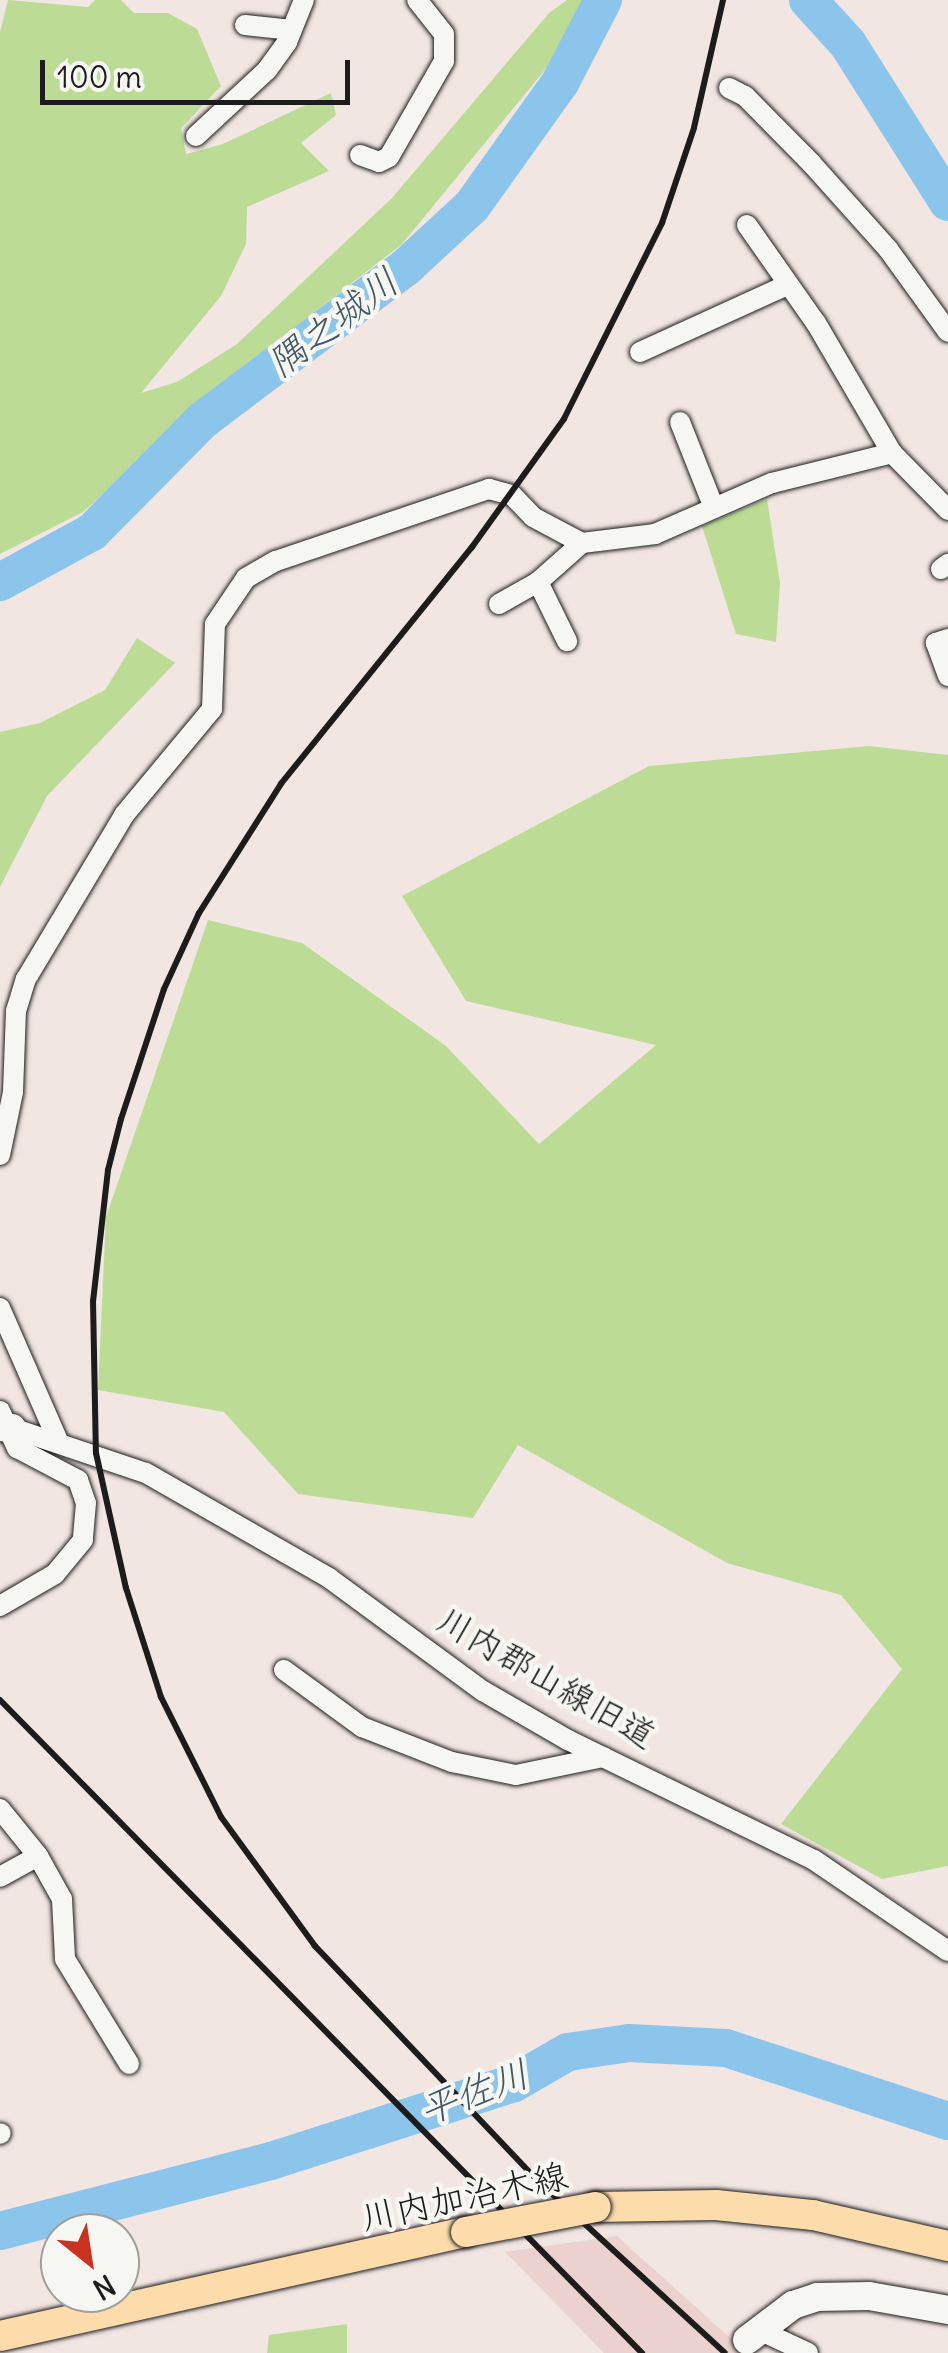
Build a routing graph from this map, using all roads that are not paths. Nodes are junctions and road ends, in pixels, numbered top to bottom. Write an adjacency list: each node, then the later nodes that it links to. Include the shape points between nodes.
1 (304, 0): 4 (street)
2 (417, 0): 7 (street, via 444,34 444,61 390,157 379,162)
3 (244, 25): 4 (street)
4 (292, 30): 6 (street, via 266,70)
5 (729, 88): 10 (street, via 746,96 837,192)
6 (196, 136)
7 (360, 155)
8 (747, 225): 9 (street)
9 (785, 286): 11 (street); 13 (street, via 816,323)
10 (948, 332)
11 (640, 352)
12 (680, 422): 14 (street)
13 (892, 454): 14 (street, via 772,484); 15 (street)
14 (714, 508): 16 (street, via 655,534)
15 (948, 510)
16 (582, 543): 17 (street); 22 (street, via 534,518 512,495 488,489 276,561 246,578 214,624 212,708 124,815 26,979)
17 (538, 582): 18 (street); 20 (street)
18 (499, 604)
19 (948, 639): 21 (street, via 936,644)
20 (567, 641)
21 (948, 676)
22 (16, 1010): 23 (street); 24 (street)
23 (0, 1029)
24 (8, 1053): 25 (street)
25 (0, 1155)
26 (0, 1308): 28 (street)
27 (4, 1422): 28 (street, 川内郡山線旧道); 29 (street, via 17,1448 78,1480 86,1503 83,1540 65,1563)
28 (58, 1444): 31 (street, 川内郡山線旧道, via 146,1473 249,1531 329,1578 440,1664)
29 (0, 1606)
30 (284, 1670): 31 (street, via 362,1727 452,1762 516,1775)
31 (603, 1757): 35 (street, 川内郡山線旧道, via 814,1860)
32 (0, 1809): 33 (street)
33 (38, 1856): 34 (street); 36 (street, via 62,1900 64,1959)
34 (0, 1877)
35 (948, 1951)
36 (129, 2064)
37 (948, 2246): 40 (main road, 川内加治木線, bridge, via 778,2211 596,2207)
38 (948, 2310): 39 (main road, via 870,2296 816,2297 793,2305)
39 (753, 2335): 41 (street)
40 (0, 2336)
41 (808, 2353)

